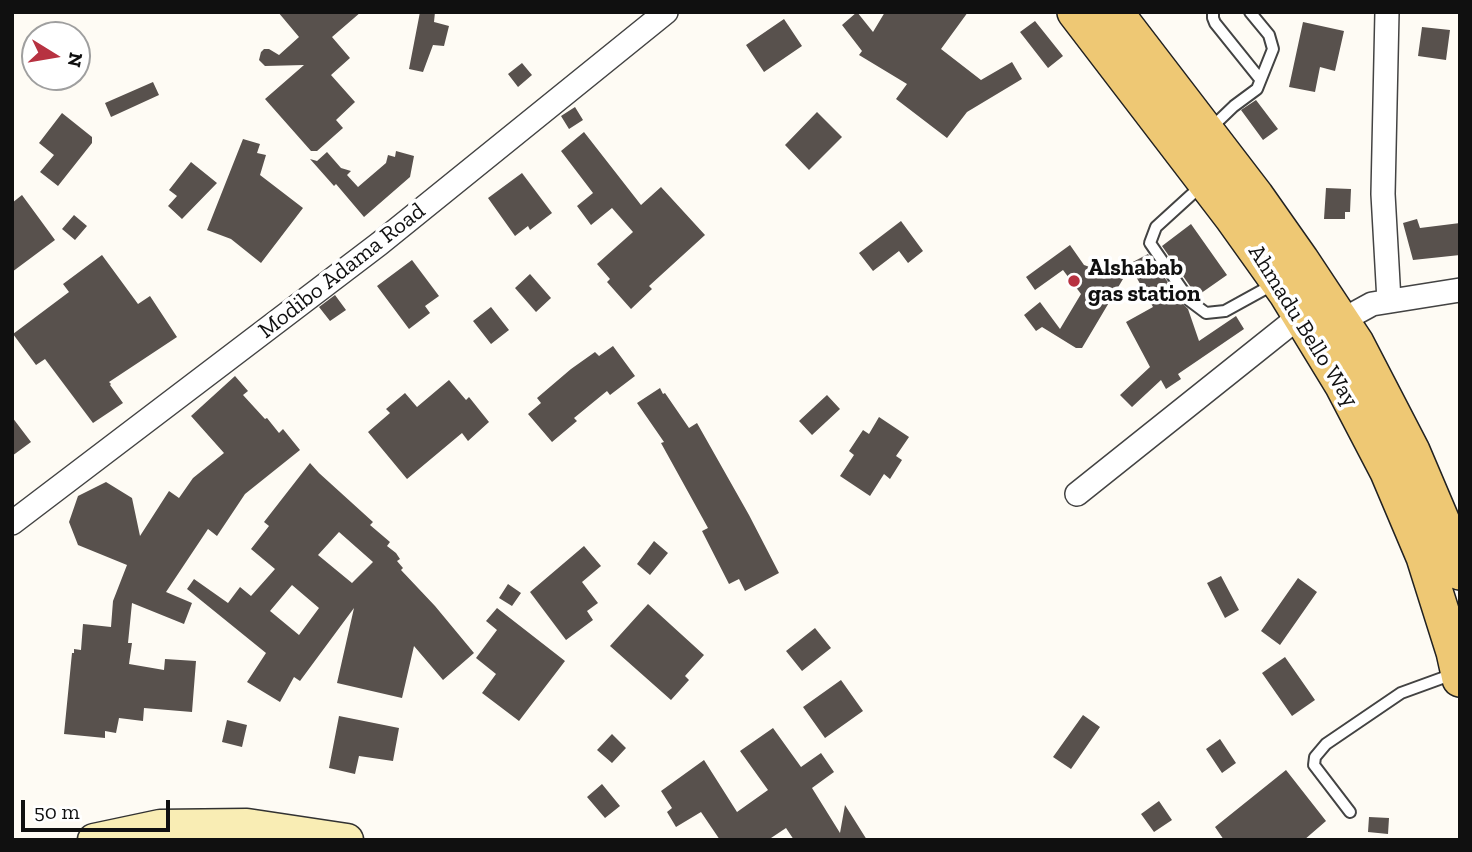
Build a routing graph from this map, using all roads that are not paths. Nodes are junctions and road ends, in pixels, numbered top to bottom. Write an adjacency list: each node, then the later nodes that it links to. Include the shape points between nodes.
1 (1075, 12): 9 (main road, Ahmadu Bello Way)
2 (1115, 12): 8 (main road, Ahmadu Bello Way)
3 (1213, 12): 7 (lane, via 1215,23)
4 (1250, 12): 7 (lane, via 1269,35 1273,49)
5 (1387, 12): 12 (street, via 1383,194)
6 (657, 15): 16 (street, Modibo Adama Road, via 379,244)
7 (1260, 79): 8 (lane, via 1257,89)
8 (1206, 132): 14 (main road, Ahmadu Bello Way)
9 (1206, 182): 10 (main road, Ahmadu Bello Way); 10 (lane, via 1156,227 1150,243 1190,301 1206,313 1225,311)
10 (1279, 282): 13 (main road, Ahmadu Bello Way)
11 (1460, 290): 12 (street)
12 (1389, 301): 14 (street, via 1372,304)
13 (1300, 316): 15 (street); 18 (main road, Ahmadu Bello Way, via 1388,472 1424,557)
14 (1341, 321): 17 (main road, Ahmadu Bello Way, via 1412,451)
15 (1077, 494)
16 (12, 523)
17 (1460, 572)
18 (1459, 675): 19 (lane, via 1401,693 1326,744 1315,757 1314,765)
19 (1350, 812)
20 (94, 840): 21 (main road, via 160,826 247,825)
21 (347, 840)

